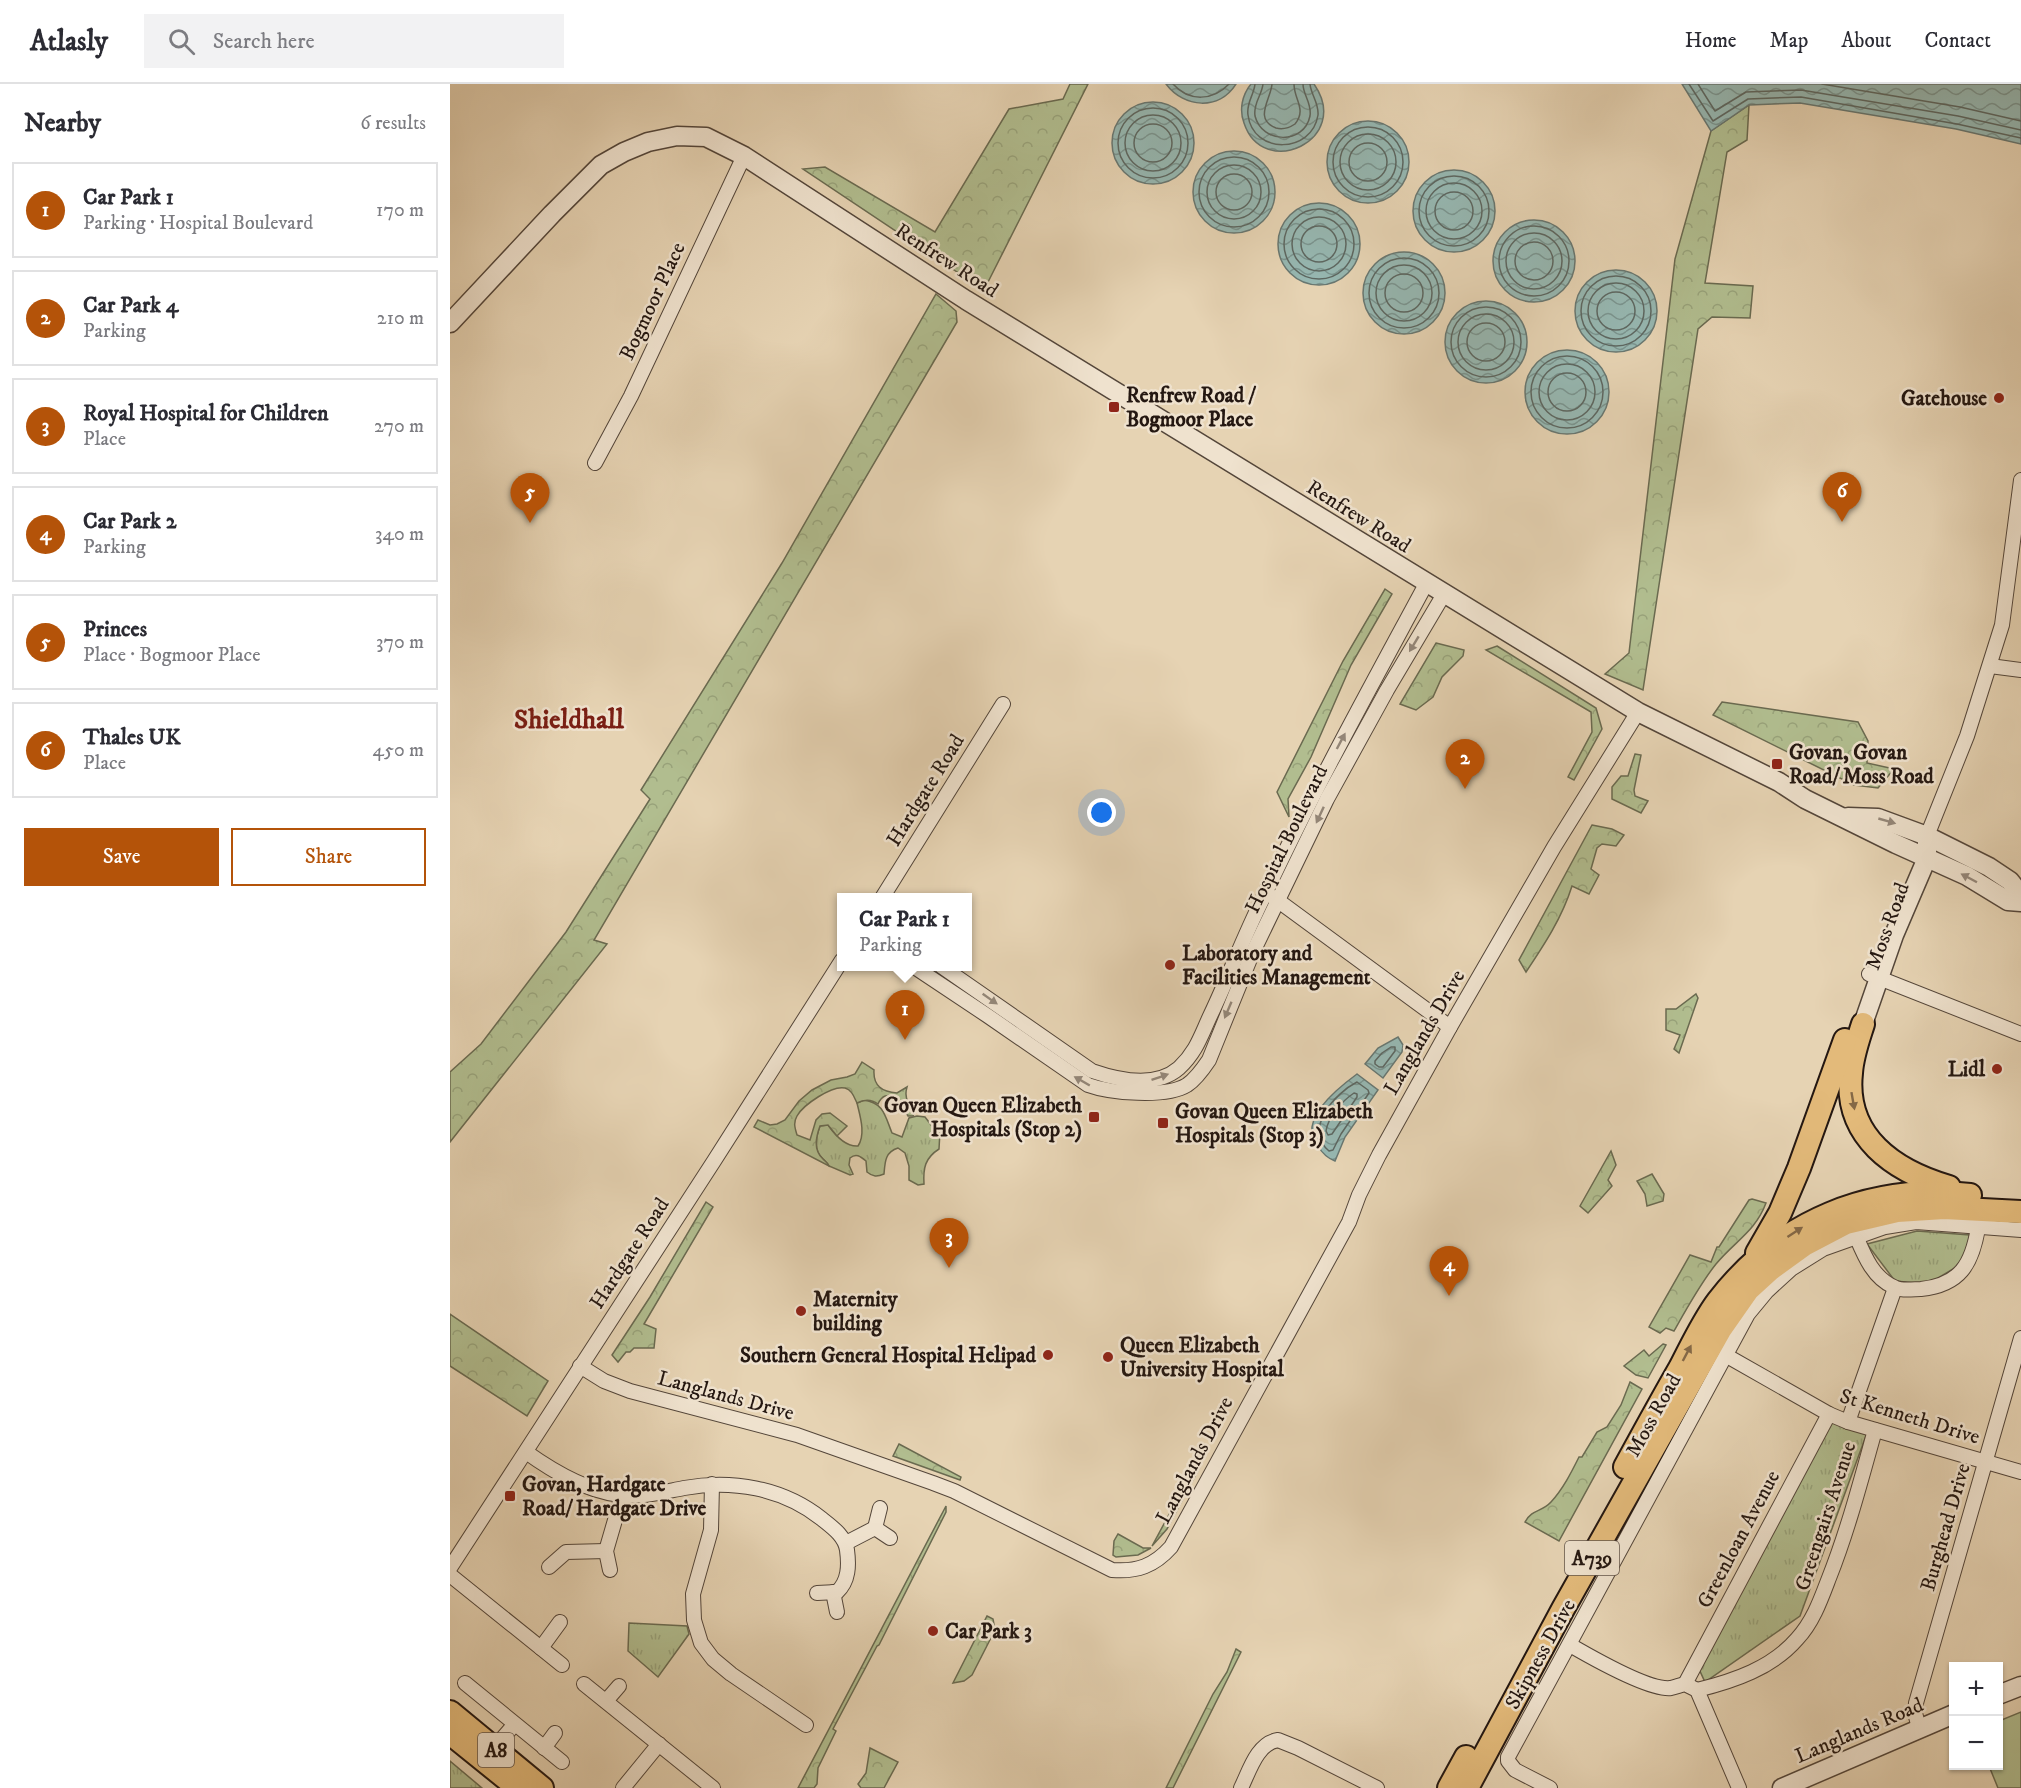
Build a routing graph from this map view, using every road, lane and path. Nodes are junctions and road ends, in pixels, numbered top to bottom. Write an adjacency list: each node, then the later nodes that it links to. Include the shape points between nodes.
1 (744, 156): 2 (street, Renfrew Road, via 706,137 677,136 624,152 593,173); 3 (street, Bogmoor Place, via 631,396); 5 (street, Renfrew Road, via 966,300)
2 (450, 323)
3 (595, 463)
4 (2021, 480): 7 (street, via 2002,625)
5 (1426, 584): 6 (street, Renfrew Road); 14 (street, Hospital Boulevard, one-way to 5, via 1308,802)
6 (1444, 594): 10 (street, Renfrew Road); 17 (street, Hospital Boulevard, one-way to 17, via 1327,799)
7 (1990, 666): 8 (street); 12 (street)
8 (2021, 670)
9 (1003, 704): 15 (street, Hardgate Road)
10 (1638, 712): 11 (street, Renfrew Road); 24 (street, Langlands Drive)
11 (1844, 817): 12 (street, one-way to 12, via 1878,818); 13 (street, Renfrew Road)
12 (1928, 836): 13 (street); 16 (street, via 1989,867 2010,881)
13 (1921, 856): 18 (street, Renfrew Road, one-way to 13, via 2008,900); 22 (street, Moss Road, via 1894,934)
14 (1265, 892): 17 (street); 21 (street, Hospital Boulevard, one-way to 14, via 1083,1066 1113,1078 1164,1077 1177,1070 1197,1047)
15 (885, 893)
16 (2021, 895)
17 (1279, 901): 20 (street, Hospital Boulevard, one-way to 20, via 1203,1070 1186,1085 1171,1090 1113,1090 1088,1085); 24 (street)
18 (2021, 902)
19 (837, 968): 36 (street, Hardgate Road)
20 (920, 971)
21 (948, 971)
22 (1874, 976): 23 (street, Moss Road); 25 (street)
23 (1858, 1022): 26 (main road, one-way to 26, via 1850,1083 1863,1133 1898,1166 1916,1176); 32 (main road, via 1780,1213)
24 (1450, 1027): 36 (street, Langlands Drive, via 1379,1155 1349,1222 1171,1547 1147,1567 1112,1570 943,1487 797,1435 630,1391)
25 (2021, 1034)
26 (1977, 1196): 27 (main road, A739); 32 (main road, Moss Road / A739, one-way to 26, via 1808,1224 1854,1205 1905,1194)
27 (2021, 1198)
28 (2021, 1212): 56 (main road, Moss Road / A739, via 1944,1208 1897,1211 1846,1223 1804,1245 1771,1269 1748,1290 1720,1330)
29 (1978, 1228): 30 (street, Skipness Drive); 31 (street, Skipness Drive, via 1916,1222); 33 (street, via 1975,1249 1967,1265 1951,1281 1938,1287)
30 (2021, 1230)
31 (1856, 1236): 33 (street, via 1867,1262); 35 (street, Skipness Drive, via 1822,1249 1767,1291 1748,1314)
32 (1748, 1267): 86 (main road, Moss Road / A739, one-way to 32, via 1700,1329)
33 (1895, 1288): 38 (street)
34 (2021, 1338): 41 (street, Burghead Drive)
35 (1727, 1356): 37 (street, St Kenneth Drive); 59 (street, Skipness Drive)
36 (580, 1366): 40 (street, Hardgate Road)
37 (1829, 1414): 38 (street, St Kenneth Drive); 66 (street, Greenloan Avenue)
38 (1848, 1422): 39 (street, St Kenneth Drive)
39 (1875, 1430): 41 (street, St Kenneth Drive); 66 (street, Greengairs Avenue, via 1844,1539 1809,1623 1776,1659 1721,1684)
40 (526, 1452): 44 (street, via 578,1484); 51 (street, Hardgate Road)
41 (1985, 1461): 42 (street, St Kenneth Drive); 73 (street, Burghead Drive, via 1916,1703)
42 (2021, 1472)
43 (712, 1484): 44 (street, via 653,1495); 48 (street, via 756,1488 800,1503); 72 (street, via 711,1530 693,1594 694,1620 701,1643 731,1674)
44 (622, 1496): 49 (street)
45 (880, 1508): 46 (street)
46 (875, 1528): 47 (street); 48 (street)
47 (890, 1538)
48 (846, 1543): 55 (street, via 847,1578)
49 (606, 1551): 50 (street, via 566,1552); 52 (street)
50 (549, 1567)
51 (450, 1568)
52 (610, 1570)
53 (450, 1575): 60 (street)
54 (817, 1593): 55 (street)
55 (833, 1593): 57 (street)
56 (1563, 1609): 87 (main road, Moss Road / A739); 88 (main road)
57 (837, 1612)
58 (560, 1622): 60 (street)
59 (1569, 1645): 66 (street, Greengairs Avenue, via 1645,1682 1669,1689); 89 (street, Skipness Drive, via 1508,1757 1515,1770)
60 (541, 1648): 61 (street)
61 (562, 1665)
62 (465, 1683): 71 (street)
63 (584, 1684): 68 (street)
64 (619, 1686): 68 (street)
65 (2021, 1686): 67 (street)
66 (1691, 1687): 90 (street)
67 (2003, 1693)
68 (606, 1701): 76 (street)
69 (450, 1712): 77 (main road, A8)
70 (1949, 1716): 73 (street, Langlands Road)
71 (514, 1725): 77 (street); 78 (street)
72 (806, 1725)
73 (1919, 1728): 91 (street, Langlands Road)
74 (450, 1732): 80 (main road, A8)
75 (555, 1732): 78 (street)
76 (659, 1744): 82 (street); 83 (street)
77 (494, 1748): 81 (main road, A8)
78 (544, 1748): 79 (street)
79 (562, 1762)
80 (518, 1788)
81 (542, 1788)
82 (623, 1788)
83 (713, 1788)
84 (1241, 1788): 85 (street, via 1260,1750 1278,1740)
85 (1377, 1788)
86 (1448, 1788)
87 (1467, 1788)
88 (1482, 1788)
89 (1550, 1788)
90 (1739, 1788)
91 (1782, 1788)

